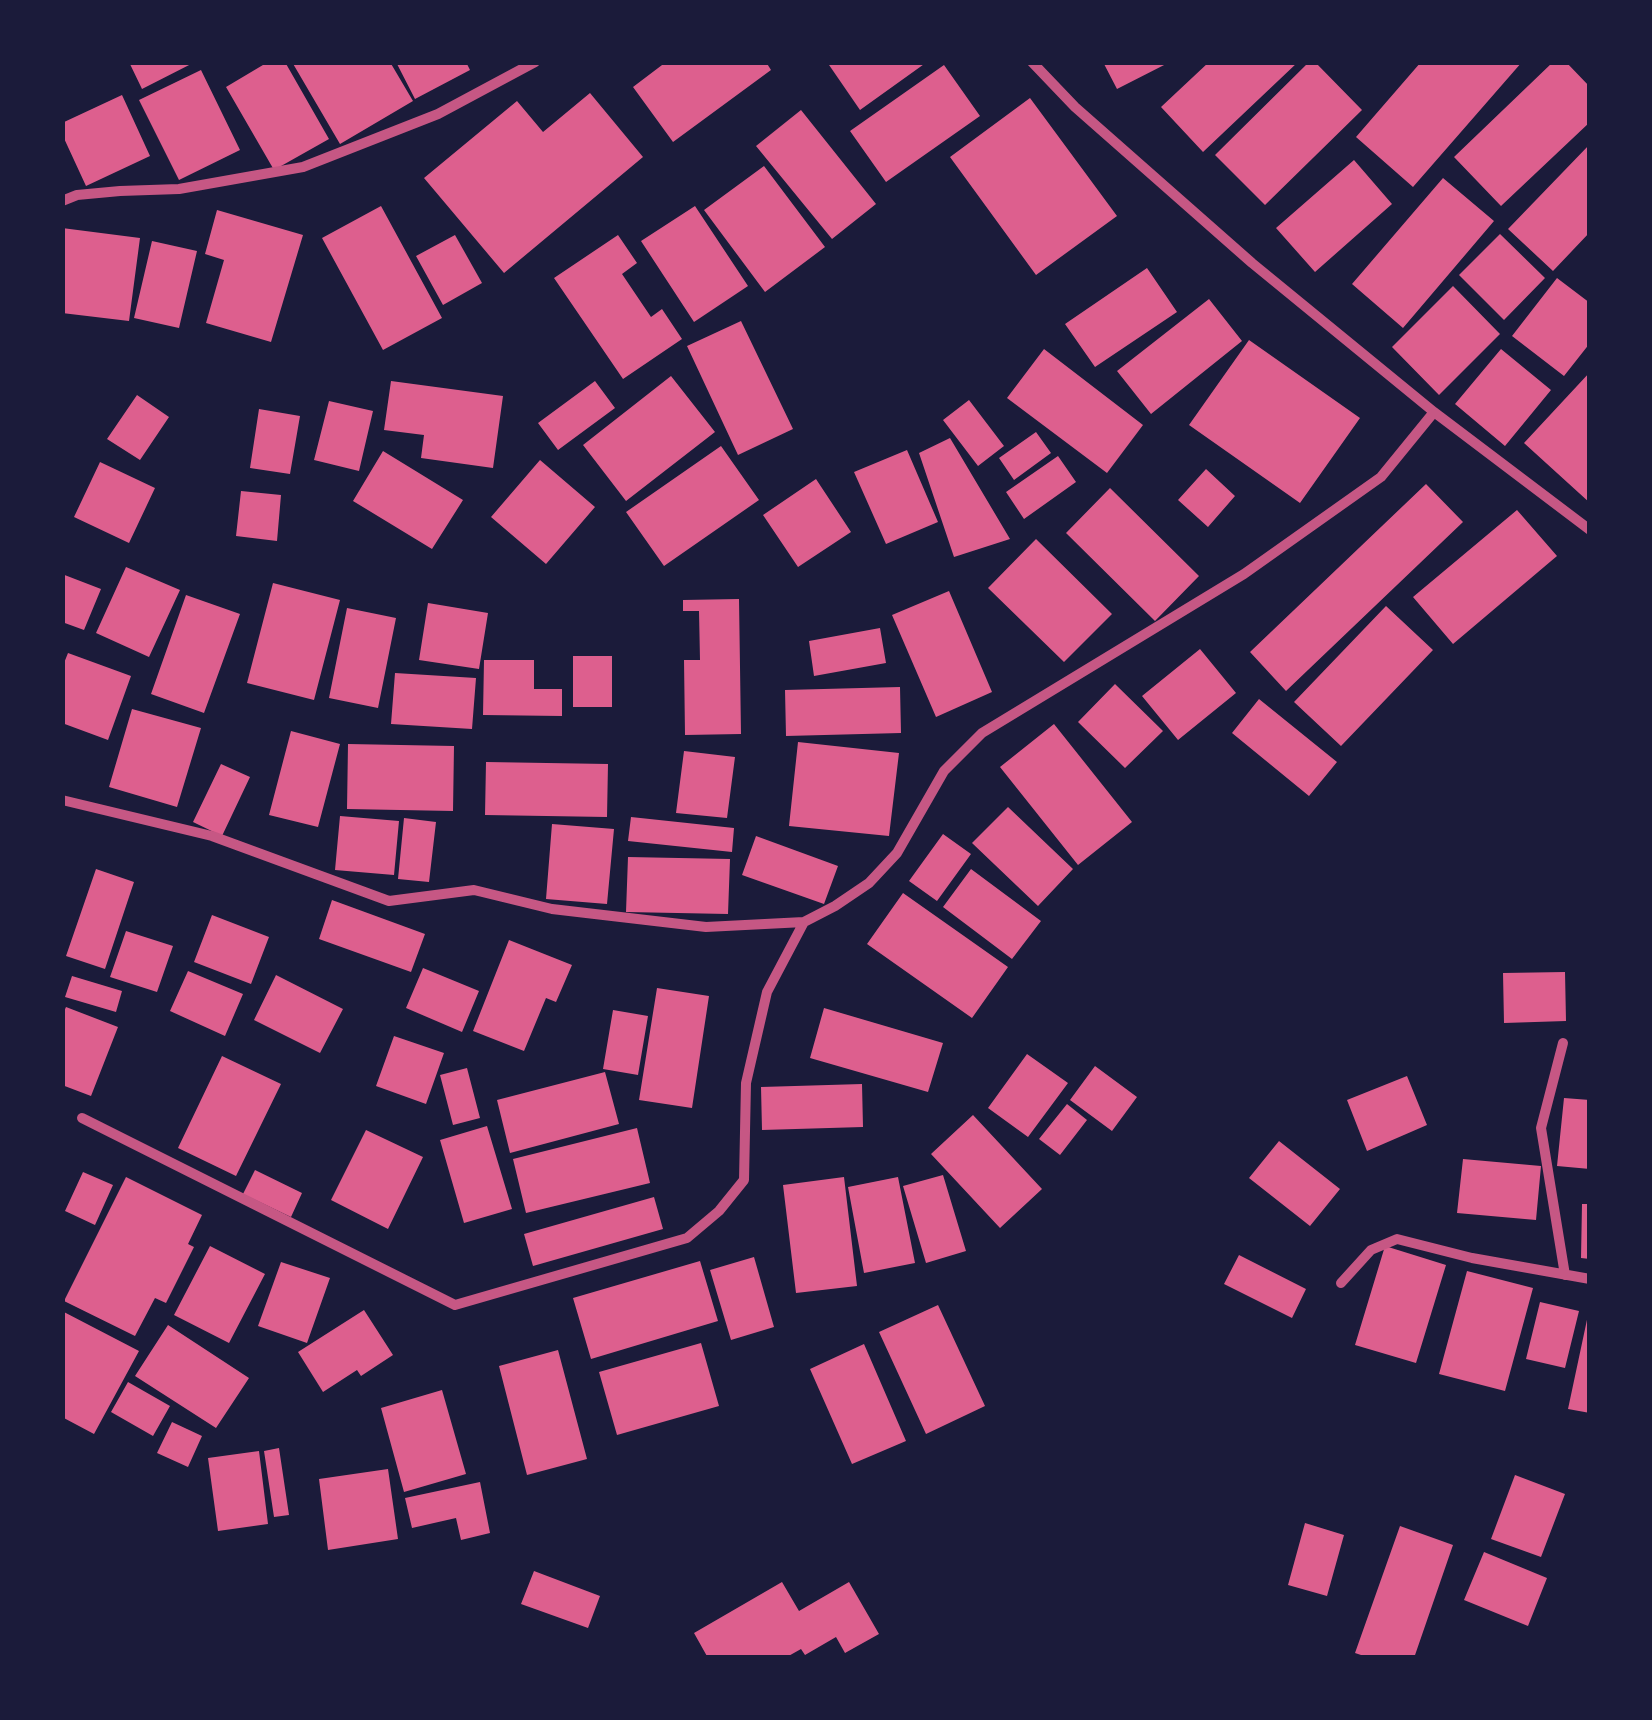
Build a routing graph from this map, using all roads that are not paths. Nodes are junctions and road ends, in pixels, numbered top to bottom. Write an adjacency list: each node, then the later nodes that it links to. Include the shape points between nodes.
1 (535, 62): 3 (street, via 438,114 303,168)
2 (1032, 62): 4 (street, via 1237,250)
3 (62, 201)
4 (1434, 412): 5 (street); 7 (street, via 1381,477 1290,542 982,733 944,771 897,853 869,882)
5 (1590, 530)
6 (62, 800): 7 (street, via 212,836 390,901 474,890 552,909 706,927)
7 (804, 922): 9 (street, via 767,992 746,1084 744,1180 718,1211 688,1238 455,1305)
8 (1563, 1042): 10 (street, via 1541,1128)
9 (82, 1118)
10 (1565, 1275): 11 (street); 12 (street, via 1397,1239 1371,1250)
11 (1590, 1279)
12 (1341, 1283)

